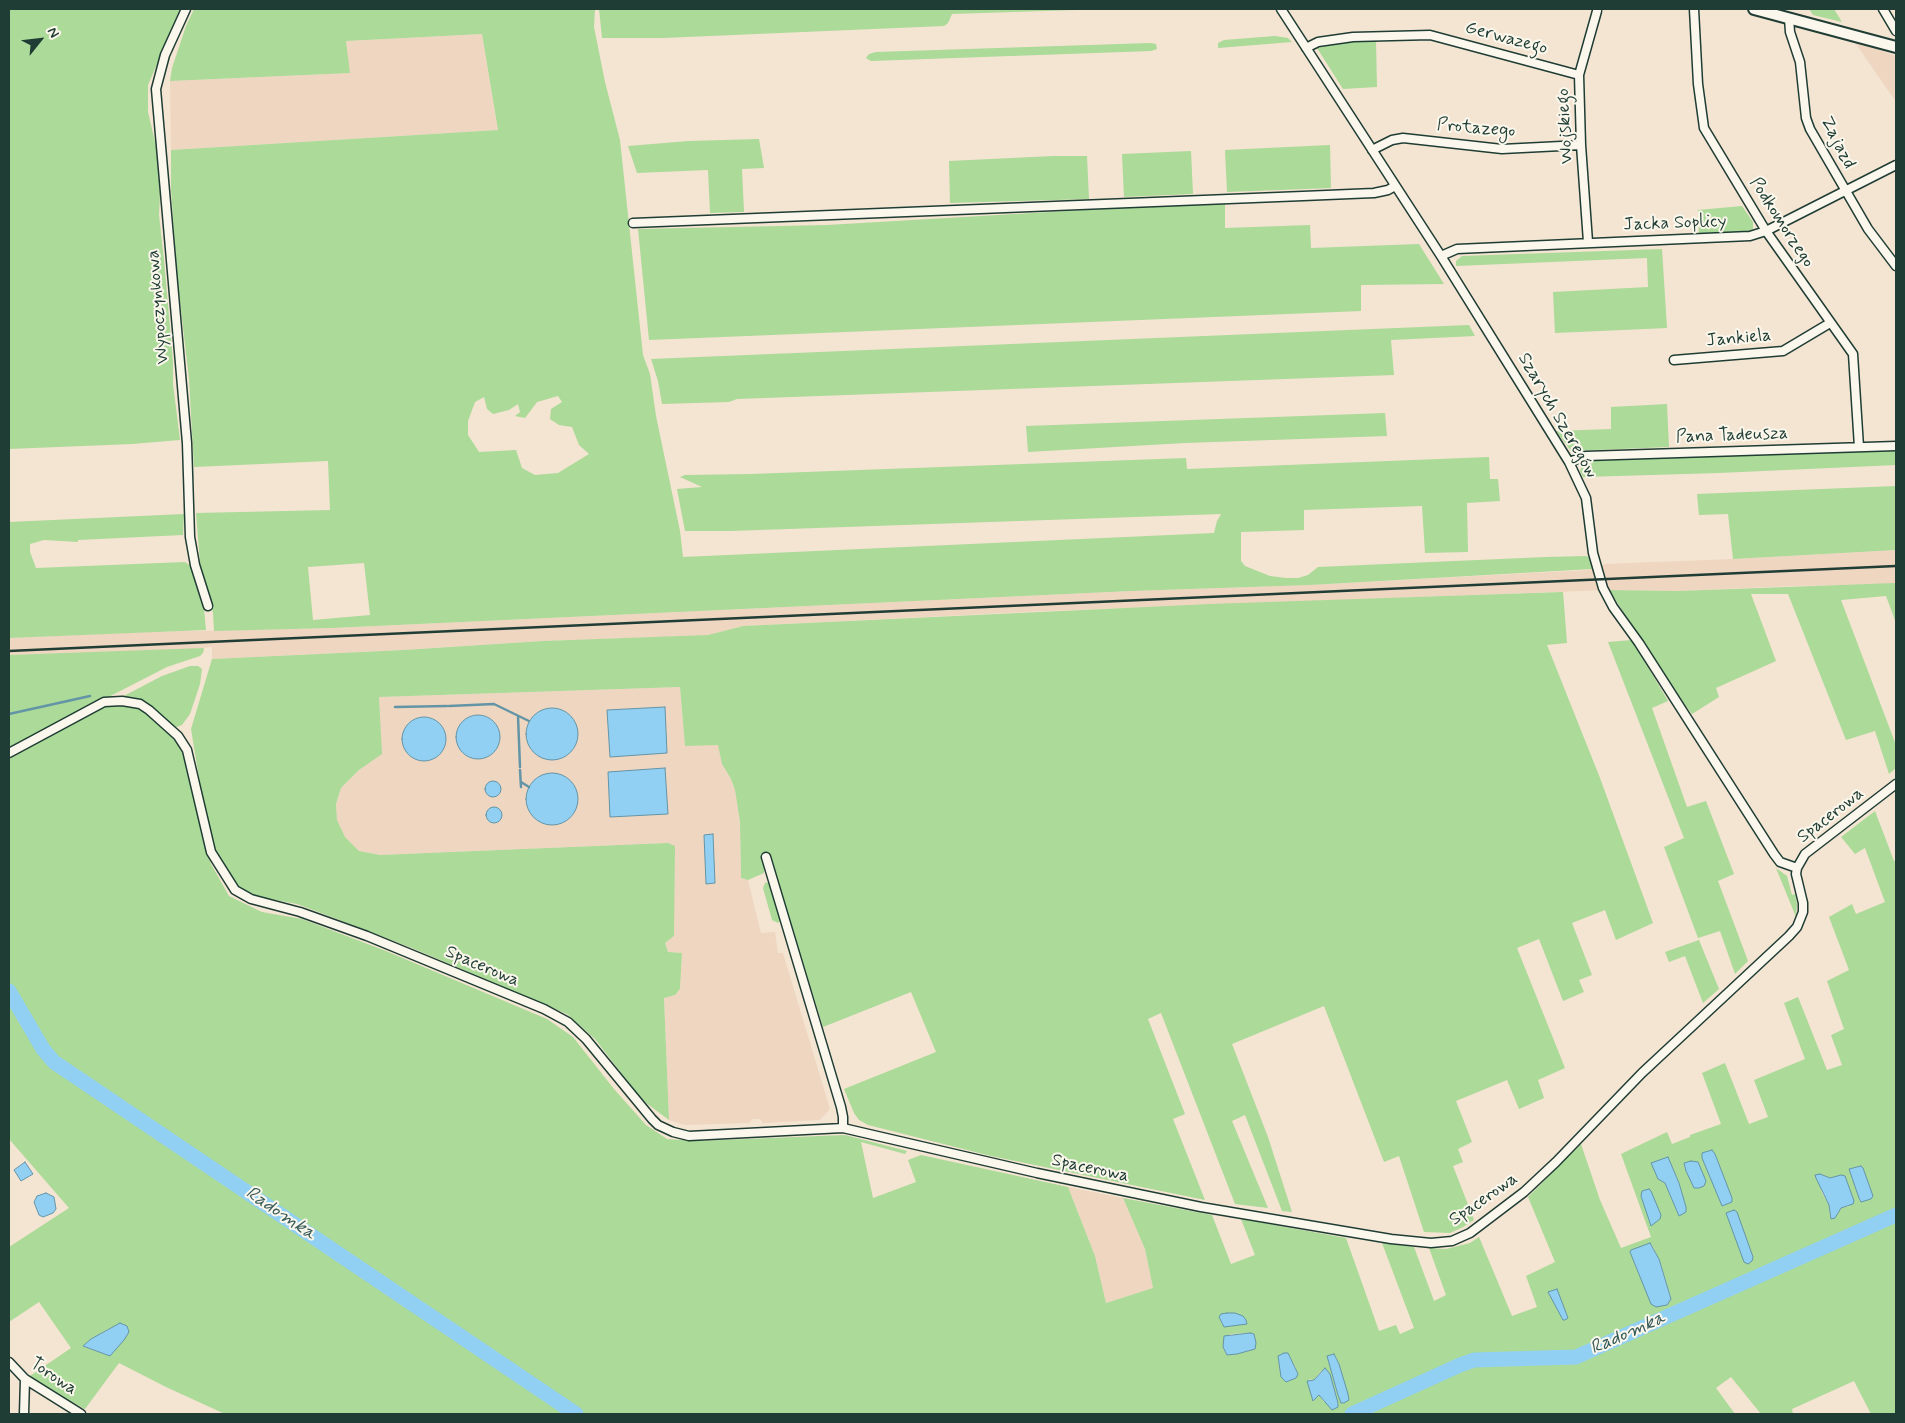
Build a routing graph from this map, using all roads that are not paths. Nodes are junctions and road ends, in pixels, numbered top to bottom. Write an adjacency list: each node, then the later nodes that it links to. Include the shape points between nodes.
1 (186, 9): 27 (street, Wypoczynkowa, via 165,55 156,89 187,443 190,537)
2 (1281, 9): 10 (street, Szarych Szeregów)
3 (1694, 9): 18 (street, Podkomorzego, via 1704,128)
4 (1754, 9): 7 (street)
5 (1884, 9): 8 (street)
6 (1597, 11): 11 (street, Wojskiego)
7 (1789, 18): 9 (street); 16 (street, Zajazd, via 1800,62 1808,123)
8 (1896, 31)
9 (1896, 47)
10 (1306, 48): 11 (street, Gerwazego, via 1318,42 1346,37 1430,35); 13 (street, Szarych Szeregów)
11 (1579, 75): 12 (street, Wojskiego)
12 (1581, 146): 13 (street, Protazego, via 1502,149 1403,138); 19 (street, Wojskiego)
13 (1372, 150): 15 (street, Szarych Szeregów)
14 (1895, 169): 16 (street, Jacka Soplicy)
15 (1395, 186): 17 (street, via 1374,193); 20 (street, Szarych Szeregów)
16 (1845, 190): 18 (street, Jacka Soplicy); 21 (street, Zajazd, via 1868,229)
17 (633, 223)
18 (1766, 231): 19 (street, Jacka Soplicy, via 1750,236); 22 (street, Podkomorzego)
19 (1588, 242): 20 (street, Jacka Soplicy, via 1457,249)
20 (1441, 256): 26 (street, Szarych Szeregów)
21 (1896, 266)
22 (1830, 323): 23 (street, Jankiela, via 1783,351); 25 (street, Podkomorzego, via 1853,354)
23 (1674, 360)
24 (1896, 446): 25 (street, Pana Tadeusza)
25 (1859, 447): 26 (street, Pana Tadeusza, via 1586,456)
26 (1569, 462): 31 (street, Szarych Szeregów, via 1586,498 1593,553 1603,588 1613,606 1774,854 1780,862)
27 (208, 606)
28 (9, 752): 32 (street, Spacerowa, via 104,702 140,704 178,736 187,750 211,852 235,890 251,899 300,912 366,936 544,1009 568,1022 652,1119 672,1132 689,1136)
29 (1896, 784): 31 (street, Spacerowa, via 1812,847)
30 (766, 857): 32 (street, via 844,1117)
31 (1797, 868): 32 (street, Spacerowa, via 1803,912 1789,936 1631,1083 1530,1186 1476,1229 1452,1241 1400,1240 1201,1208)
32 (843, 1128)
33 (9, 1362): 34 (street, Torowa)
34 (25, 1379): 35 (street); 36 (street, Torowa)
35 (24, 1414)
36 (81, 1414)

